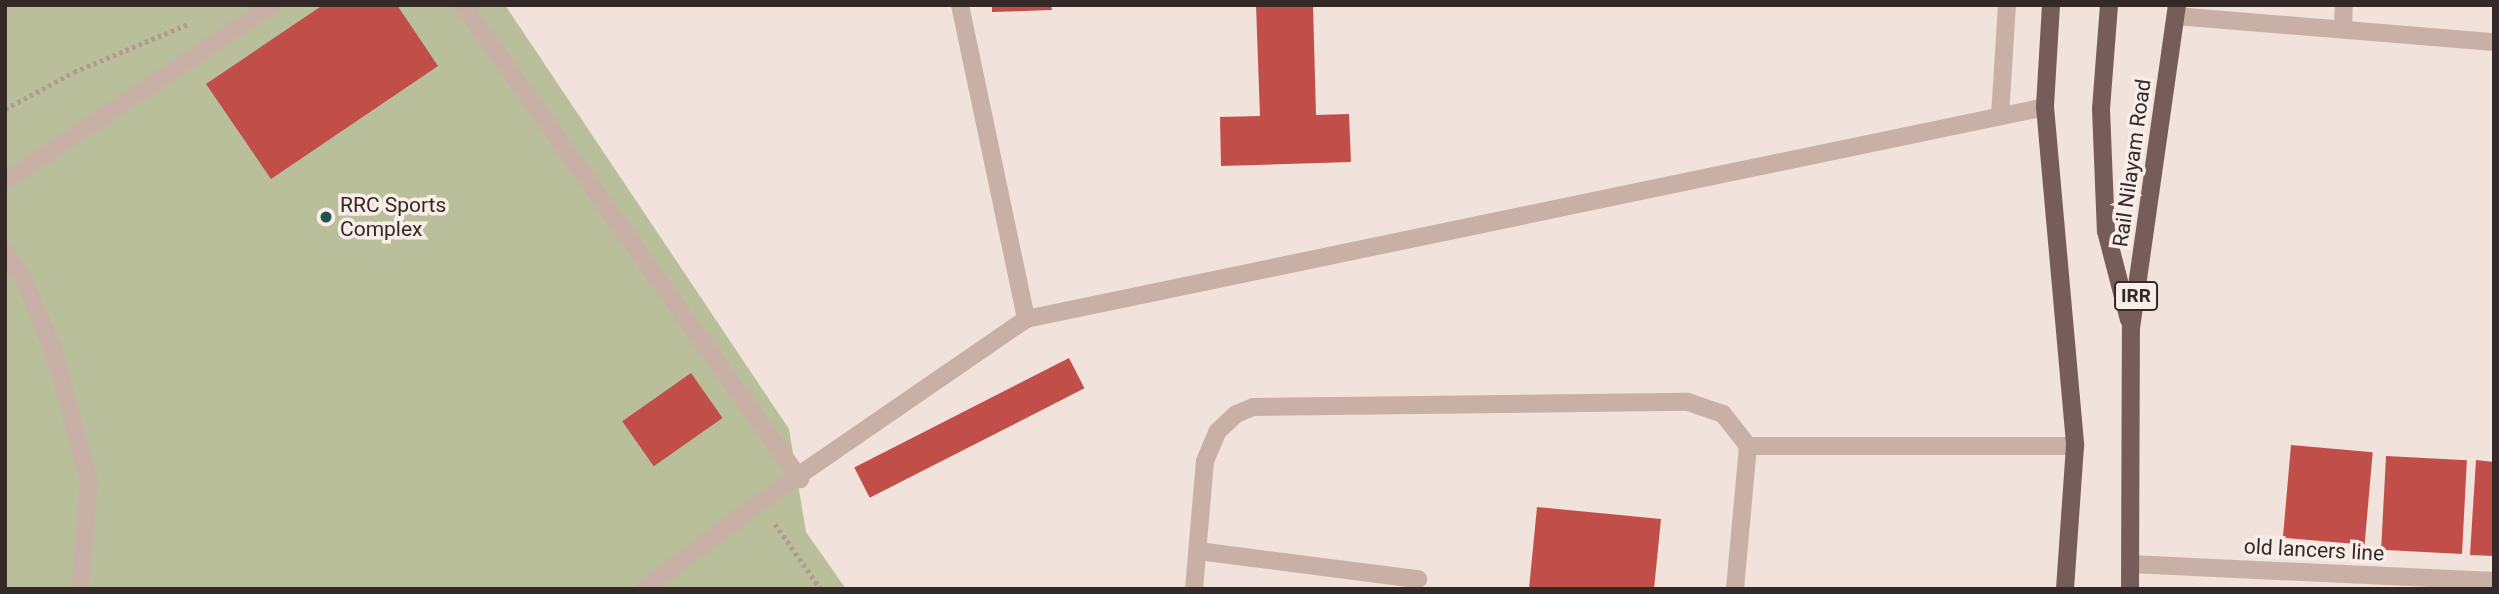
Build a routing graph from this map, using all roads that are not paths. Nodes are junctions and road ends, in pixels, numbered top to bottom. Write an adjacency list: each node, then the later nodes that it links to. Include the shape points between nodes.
1 (272, 5): 13 (street)
2 (463, 5): 19 (street)
3 (960, 5): 15 (street)
4 (2007, 5): 12 (street)
5 (2051, 5): 11 (main road)
6 (2109, 5): 16 (main road, Rail Nilayam Road / IRR, via 2101,110 2106,231)
7 (2343, 5): 9 (street)
8 (2176, 11): 9 (street); 16 (main road, Rail Nilayam Road / IRR)
9 (2343, 28): 10 (street)
10 (2494, 42)
11 (2045, 107): 12 (street); 18 (main road)
12 (2000, 116): 15 (street)
13 (5, 181)
14 (5, 252): 24 (street, via 24,280 54,352 89,482)
15 (1026, 319): 19 (street)
16 (2131, 328): 21 (main road, Rail Nilayam Road / IRR)
17 (1748, 446): 18 (street); 20 (street, via 1723,414 1688,402 1254,407 1236,414 1218,431 1205,461); 27 (street)
18 (2074, 446): 28 (main road)
19 (800, 479): 25 (street, via 760,502)
20 (1198, 551): 22 (street); 26 (street)
21 (2131, 564): 23 (street, old lancers line); 29 (main road, Rail Nilayam Road / IRR)
22 (1418, 579)
23 (2494, 581)
24 (80, 589)
25 (644, 589)
26 (1194, 589)
27 (1735, 589)
28 (2065, 589)
29 (2130, 589)

